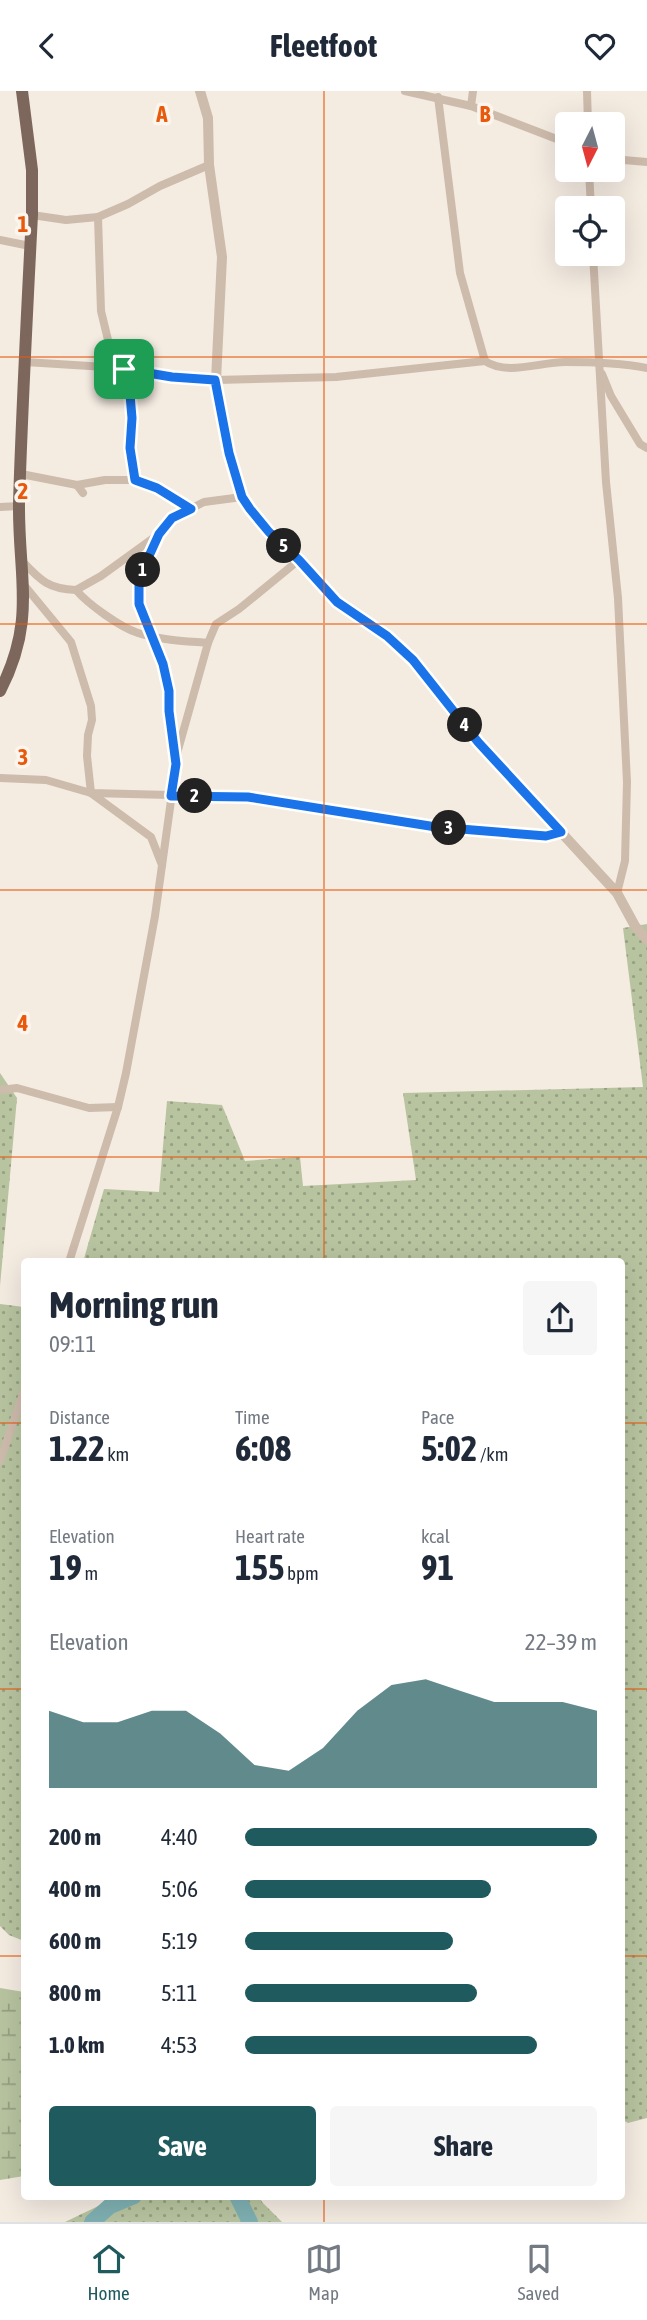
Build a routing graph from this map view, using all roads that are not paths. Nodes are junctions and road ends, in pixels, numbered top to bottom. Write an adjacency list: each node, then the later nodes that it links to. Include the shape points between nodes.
1 (22, 91): 13 (main road, via 32,170)
2 (200, 91): 12 (street, via 208,118)
3 (405, 91): 6 (street)
4 (473, 91): 7 (street)
5 (587, 91): 8 (street)
6 (438, 97): 7 (street); 18 (street, via 460,273)
7 (471, 106): 9 (street)
8 (588, 112)
9 (555, 138)
10 (625, 160): 11 (street)
11 (647, 162)
12 (209, 165): 14 (street); 23 (street, via 222,257)
13 (32, 215): 14 (street, via 66,220); 16 (main road)
14 (98, 217): 22 (street, via 102,311 109,344)
15 (0, 240): 16 (street)
16 (30, 246): 19 (main road)
17 (594, 266): 20 (street)
18 (485, 361): 20 (street, via 509,368); 23 (street, via 336,377)
19 (25, 362): 22 (street); 25 (main road)
20 (598, 364): 21 (street); 24 (street, via 611,396); 45 (street, via 618,598 627,782 625,861)
21 (647, 368)
22 (124, 369): 23 (street); 26 (street, via 129,383)
23 (215, 380): 27 (street)
24 (647, 448)
25 (21, 474): 26 (street, via 80,489 105,480); 28 (main road)
26 (135, 480): 30 (street)
27 (242, 497): 30 (street, via 204,502); 32 (street)
28 (19, 506): 29 (street); 33 (main road)
29 (0, 507)
30 (191, 509): 31 (street, via 172,518)
31 (159, 534): 35 (street); 36 (street, via 139,578 139,604)
32 (299, 560): 37 (street, via 216,624); 43 (street, via 337,602 413,660 478,742)
33 (23, 562): 34 (main road); 35 (street, via 42,582 58,590)
34 (24, 585): 38 (main road, via 18,648); 41 (street, via 71,642 91,706 87,756)
35 (76, 590): 36 (street, via 87,603 137,633)
36 (152, 636): 37 (street); 39 (street, via 169,691)
37 (208, 643): 39 (street)
38 (0, 691)
39 (176, 764): 42 (street)
40 (0, 778): 41 (street, via 46,780)
41 (91, 793): 42 (street); 44 (street, via 151,837)
42 (171, 796): 43 (street, via 248,797 436,827 546,836); 44 (street)
43 (561, 832): 45 (street)
44 (163, 866): 48 (street)
45 (617, 893): 46 (street)
46 (647, 940)
47 (0, 1090): 48 (street, via 17,1088 89,1108)
48 (118, 1107): 49 (street)
49 (70, 1258)
50 (21, 1400): 51 (street)
51 (0, 1461)

